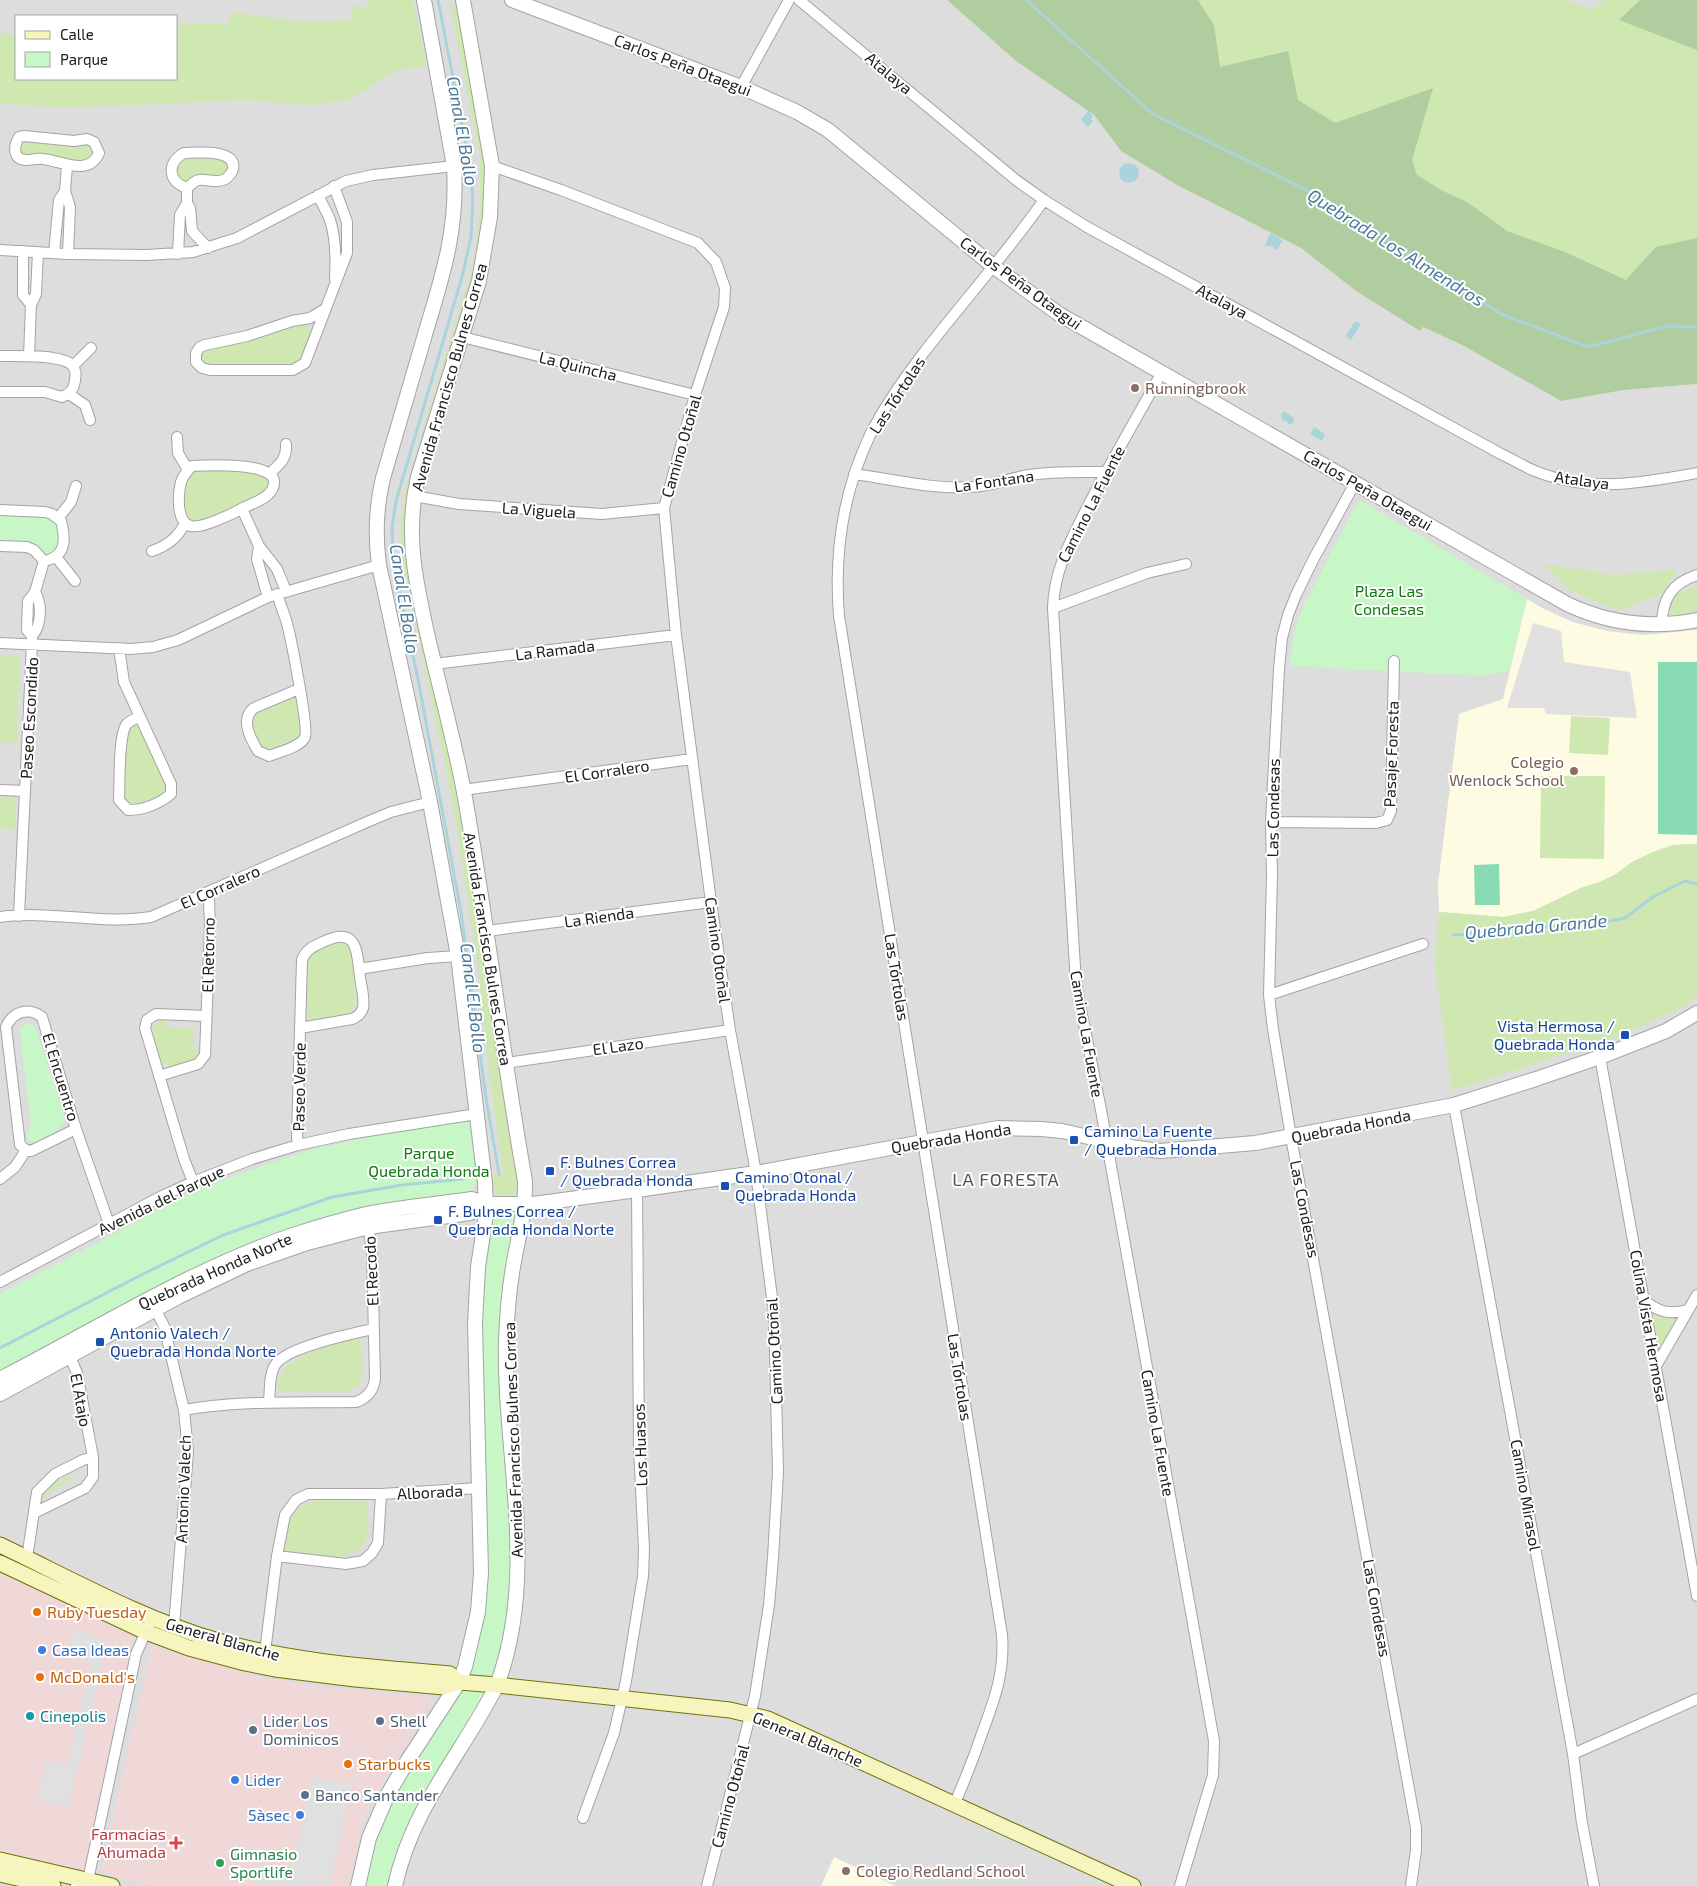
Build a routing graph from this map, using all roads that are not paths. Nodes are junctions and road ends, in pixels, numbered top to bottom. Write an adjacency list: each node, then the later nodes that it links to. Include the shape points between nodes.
1 (424, 0): 8 (street, Avenida Francisco Bulnes Correa)
2 (463, 0): 9 (street, Avenida Francisco Bulnes Correa)
3 (512, 0): 6 (street, Carlos Peña Otaegui)
4 (789, 0): 6 (street)
5 (799, 0): 14 (street, Atalaya)
6 (741, 87): 23 (street, Carlos Peña Otaegui, via 828,130)
7 (67, 166): 7 (street, via 93,162 99,153 94,142 87,139 19,137 15,152 20,159 41,158); 12 (street)
8 (454, 166): 10 (street, via 373,175); 60 (street, Avenida Francisco Bulnes Correa, via 455,206 448,258 379,494 376,523)
9 (492, 166): 29 (street, Avenida Francisco Bulnes Correa, via 484,262); 37 (street, Camino Otoñal, via 698,243 711,255 723,278 724,307)
10 (334, 186): 13 (street); 24 (street, via 348,232 347,253)
11 (186, 188): 11 (street, via 197,180 223,180 233,168 227,155 184,153 178,156 172,176 179,186); 15 (street)
12 (64, 191): 20 (street, via 59,200); 21 (street, via 70,207)
13 (318, 196): 16 (street, via 250,232); 24 (street, via 333,232)
14 (1044, 200): 23 (street, Las Tórtolas); 44 (street, Atalaya, via 1160,268 1535,471 1553,477 1616,486)
15 (187, 203): 16 (street, via 192,231); 22 (street, via 180,214)
16 (208, 248): 22 (street)
17 (0, 250): 18 (street)
18 (23, 251): 19 (street); 25 (street, via 24,295)
19 (38, 252): 20 (street); 25 (street, via 36,294)
20 (54, 253): 21 (street)
21 (68, 254): 22 (street)
22 (178, 254)
23 (993, 266): 34 (street, Carlos Peña Otaegui, via 1059,314); 45 (street, Las Tórtolas, via 908,374 880,416)
24 (335, 282): 26 (street)
25 (31, 305): 32 (street)
26 (325, 309): 27 (street); 28 (street)
27 (300, 319): 28 (street, via 310,322); 28 (street, via 205,345 197,351 195,360 198,366 207,370 296,369 304,366)
28 (317, 334)
29 (462, 337): 37 (street, La Quincha); 48 (street, Avenida Francisco Bulnes Correa)
30 (91, 348): 33 (street)
31 (0, 356): 32 (street)
32 (29, 356): 33 (street, via 65,360)
33 (73, 366): 36 (street, via 76,373 74,388)
34 (1161, 374): 42 (street, Camino La Fuente); 46 (street, Carlos Peña Otaegui)
35 (0, 392): 36 (street, via 45,392 62,397)
36 (69, 394): 38 (street, via 85,405)
37 (695, 395): 49 (street, Camino Otoñal)
38 (90, 420)
39 (177, 437): 41 (street, via 178,453)
40 (286, 444): 43 (street, via 287,454)
41 (188, 470): 43 (street, via 192,466 255,467); 53 (street, via 181,483 179,514)
42 (1106, 472): 45 (street, La Fontana, via 1031,475 961,488); 64 (street, Camino La Fuente, via 1060,564)
43 (270, 473): 50 (street, via 274,478 272,490)
44 (1697, 473)
45 (854, 474): 102 (street, Las Tórtolas, via 838,549 839,616)
46 (1355, 483): 66 (street, Carlos Peña Otaegui, via 1582,611 1627,623); 80 (street, Las Condesas, via 1298,590 1282,638)
47 (76, 486): 52 (street, via 71,502)
48 (414, 496): 49 (street, La Viguela, via 459,504 602,514); 72 (street, Avenida Francisco Bulnes Correa, via 412,551)
49 (664, 508): 67 (street, Camino Otoñal)
50 (242, 509): 53 (street, via 204,525 194,527); 55 (street)
51 (0, 510): 52 (street, via 45,512)
52 (59, 518): 57 (street, via 63,539 61,553)
53 (185, 524): 56 (street, via 164,547)
54 (0, 546): 58 (street, via 27,547)
55 (259, 546): 63 (street, via 257,559); 63 (street, via 277,569)
56 (152, 551)
57 (56, 558): 58 (street); 62 (street)
58 (44, 561): 68 (street, Paseo Escondido, via 34,592 40,601 38,630)
59 (1186, 564): 64 (street, via 1147,573)
60 (379, 565): 63 (street); 79 (street, Avenida Francisco Bulnes Correa)
61 (1697, 575): 66 (street, via 1676,585 1669,593)
62 (75, 581)
63 (277, 594): 70 (street, via 166,644); 73 (street, via 287,621)
64 (1052, 608): 101 (street, Camino La Fuente, via 1076,984)
65 (1697, 620): 66 (street, Carlos Peña Otaegui)
66 (1662, 625)
67 (676, 635): 72 (street, La Ramada); 75 (street, Camino Otoñal)
68 (32, 640): 69 (street); 70 (street); 78 (street, Paseo Escondido)
69 (0, 643)
70 (119, 648): 74 (street, via 124,682)
71 (1394, 662): 80 (street, Pasaje Foresta, via 1391,811 1387,820 1376,823)
72 (434, 664): 77 (street, Avenida Francisco Bulnes Correa)
73 (299, 689): 73 (street, via 248,713 246,723 258,752 269,756 301,743 305,737)
74 (139, 717): 74 (street, via 171,784 171,794 146,807 128,810 119,800 120,758 125,727)
75 (692, 759): 77 (street, El Corralero); 82 (street, Camino Otoñal)
76 (0, 790): 78 (street, Paseo Escondido)
77 (463, 790): 85 (street, Avenida Francisco Bulnes Correa)
78 (25, 791): 83 (street, Paseo Escondido)
79 (430, 802): 81 (street, El Corralero, via 391,812); 87 (street, Avenida Francisco Bulnes Correa)
80 (1271, 822): 89 (street, Las Condesas)
81 (206, 894): 83 (street, El Corralero, via 166,912 137,920); 91 (street, El Retorno, via 210,926)
82 (711, 902): 85 (street, La Rienda); 93 (street, Camino Otoñal)
83 (19, 916): 84 (street, El Corralero)
84 (0, 917)
85 (487, 932): 95 (street, Avenida Francisco Bulnes Correa)
86 (1423, 944): 89 (street)
87 (458, 956): 88 (street); 98 (street, Avenida Francisco Bulnes Correa)
88 (359, 969): 92 (street, Paseo Verde, via 363,1006 359,1015); 92 (street, Paseo Verde, via 355,946 345,937 335,937 307,950 301,964)
89 (1270, 995): 100 (street, Las Condesas)
90 (1697, 1013): 94 (street, Quebrada Honda, via 1666,1031)
91 (206, 1016): 96 (street, El Retorno, via 206,1052 202,1061); 96 (street, El Retorno, via 156,1014 147,1020 145,1030)
92 (300, 1028): 103 (street, Paseo Verde)
93 (730, 1030): 95 (street, El Lazo); 105 (street, Camino Otoñal)
94 (1600, 1057): 97 (street, Quebrada Honda); 115 (street, Colina Vista Hermosa)
95 (506, 1062): 110 (street, Avenida Francisco Bulnes Correa, via 525,1181)
96 (158, 1076): 107 (street, El Retorno)
97 (1454, 1105): 100 (street, Quebrada Honda); 146 (street, Camino Mirasol)
98 (477, 1114): 103 (street, Avenida del Parque); 109 (street, Avenida Francisco Bulnes Correa)
99 (76, 1129): 104 (street, El Encuentro, via 31,1151); 104 (street, El Encuentro, via 42,1017 30,1011 20,1012 6,1026 20,1142); 112 (street, El Encuentro)
100 (1291, 1137): 101 (street, Quebrada Honda, via 1255,1144 1171,1151 1137,1148); 159 (street, Las Condesas, via 1416,1828)
101 (1106, 1140): 102 (street, Quebrada Honda, via 1062,1131 998,1128); 158 (street, Camino La Fuente, via 1214,1741 1213,1775)
102 (923, 1142): 105 (street, Quebrada Honda); 147 (street, Las Tórtolas, via 1003,1647 1002,1670 995,1699)
103 (298, 1145): 107 (street, Avenida del Parque)
104 (26, 1150): 106 (street, via 15,1167)
105 (756, 1173): 108 (street, Quebrada Honda); 145 (street, Camino Otoñal, via 774,1313 778,1472 769,1605)
106 (0, 1179)
107 (193, 1182): 112 (street, Avenida del Parque)
108 (637, 1190): 110 (street, Quebrada Honda); 143 (street, Los Huasos, via 639,1447 644,1550 643,1576)
109 (486, 1204): 110 (street, Quebrada Honda); 111 (street, Quebrada Honda Norte, via 470,1213); 126 (street, Avenida Francisco Bulnes Correa, via 475,1323)
110 (525, 1204): 142 (street, Avenida Francisco Bulnes Correa, via 512,1276 506,1339 516,1502 517,1595 512,1634)
111 (367, 1221): 116 (street, Quebrada Honda Norte, via 247,1264); 118 (street, El Recodo, via 372,1250)
112 (109, 1224): 113 (street, Avenida del Parque)
113 (0, 1282)
114 (1697, 1295): 117 (street)
115 (1644, 1300): 117 (street, via 1666,1313); 120 (street, Colina Vista Hermosa)
116 (153, 1304): 119 (street, Quebrada Honda Norte); 124 (street, Antonio Valech, via 164,1326)
117 (1688, 1310): 120 (street)
118 (373, 1329): 123 (street, El Recodo, via 329,1339 282,1357 272,1373); 123 (street, El Recodo, via 374,1383 366,1397 356,1402)
119 (68, 1351): 121 (street, Quebrada Honda Norte); 122 (street, Quebrada Honda Norte); 125 (street, El Atajo, via 77,1373)
120 (1656, 1366): 133 (street, Colina Vista Hermosa)
121 (0, 1379)
122 (0, 1394)
123 (269, 1403): 124 (street, El Recodo)
124 (184, 1410): 135 (street, Antonio Valech, via 188,1452)
125 (93, 1457): 128 (street, via 55,1474 44,1483 37,1492); 128 (street, El Atajo, via 93,1477 85,1488)
126 (478, 1488): 127 (street, Alborada); 141 (street, Avenida Francisco Bulnes Correa, via 480,1592 475,1632)
127 (381, 1494): 130 (street, Alborada, via 302,1496 285,1515); 130 (street, Alborada, via 378,1543 363,1561 346,1564)
128 (34, 1513): 131 (street)
129 (0, 1545): 131 (main road, General Blanche)
130 (277, 1556): 136 (street, Alborada)
131 (27, 1558): 134 (main road, General Blanche)
132 (0, 1563): 134 (main road, General Blanche)
133 (1697, 1596)
134 (149, 1625): 135 (main road, General Blanche); 139 (main road, General Blanche, via 215,1655); 151 (street, via 136,1654)
135 (174, 1626): 136 (main road, General Blanche)
136 (265, 1652): 137 (main road, General Blanche)
137 (322, 1662): 138 (main road, General Blanche); 139 (main road, via 312,1666 288,1664)
138 (378, 1667): 140 (main road, via 366,1672 342,1671); 141 (main road, General Blanche, via 450,1674)
139 (275, 1669): 140 (main road, General Blanche)
140 (334, 1676): 141 (main road, General Blanche, via 444,1687)
141 (459, 1682): 142 (main road, General Blanche); 154 (street, Avenida Francisco Bulnes Correa, via 388,1794 369,1838)
142 (497, 1685): 143 (main road, General Blanche); 155 (street, Avenida Francisco Bulnes Correa, via 420,1815)
143 (622, 1698): 145 (main road, General Blanche); 148 (street, Los Huasos, via 614,1733)
144 (1697, 1699): 146 (street)
145 (752, 1714): 147 (main road, General Blanche); 156 (street, Camino Otoñal)
146 (1573, 1754): 160 (street, Camino Mirasol)
147 (954, 1805): 157 (main road, General Blanche)
148 (583, 1818)
149 (0, 1860): 151 (main road)
150 (0, 1874): 152 (main road)
151 (82, 1883): 153 (main road)
152 (53, 1886)
153 (112, 1886)
154 (358, 1886)
155 (395, 1886)
156 (707, 1886)
157 (1133, 1886)
158 (1180, 1886)
159 (1411, 1886)
160 (1594, 1886)

